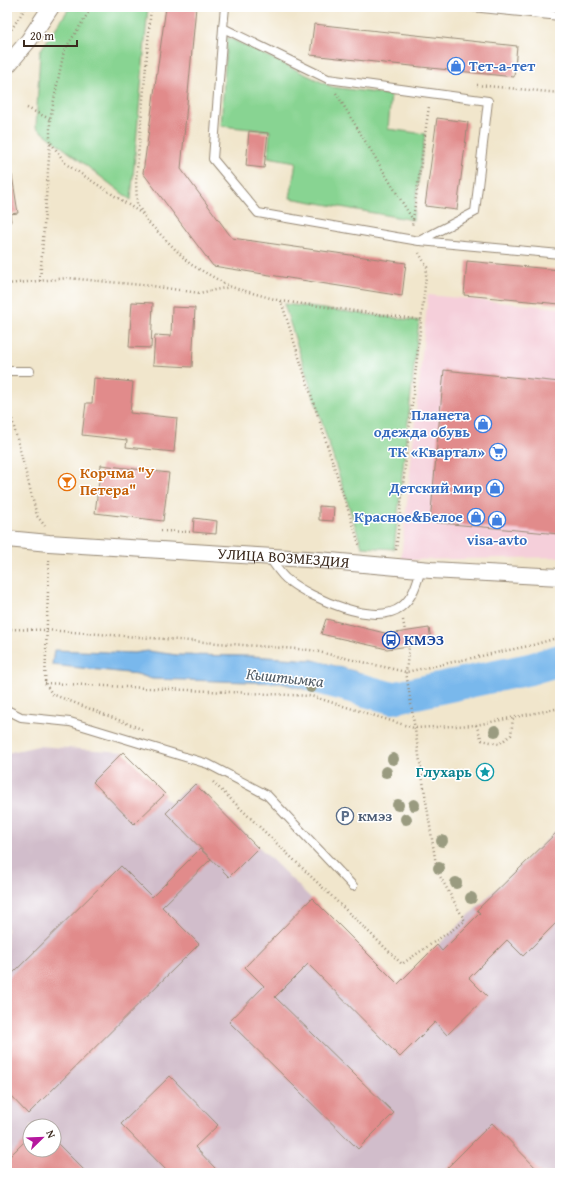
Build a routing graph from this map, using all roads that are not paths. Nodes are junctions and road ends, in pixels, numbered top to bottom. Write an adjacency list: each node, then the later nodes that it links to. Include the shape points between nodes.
1 (51, 7): 6 (street, via 29,40)
2 (225, 7): 5 (lane)
3 (472, 7): 4 (lane)
4 (560, 16)
5 (223, 28): 7 (lane, via 213,159 258,213); 7 (lane, via 328,79 488,101 475,212)
6 (7, 66)
7 (419, 241): 8 (lane)
8 (560, 254)
9 (30, 371): 10 (lane)
10 (7, 372)
11 (7, 539): 12 (street, УЛИЦА ВОЗМЕЗДИЯ)
12 (269, 557): 13 (street, УЛИЦА ВОЗМЕЗДИЯ); 13 (lane, via 288,581 332,604 364,614 392,611 401,607 416,588)
13 (421, 569): 14 (street, УЛИЦА ВОЗМЕЗДИЯ)
14 (560, 577)
15 (7, 710): 16 (lane, via 21,717 70,722 208,764 266,795)
16 (353, 886)

